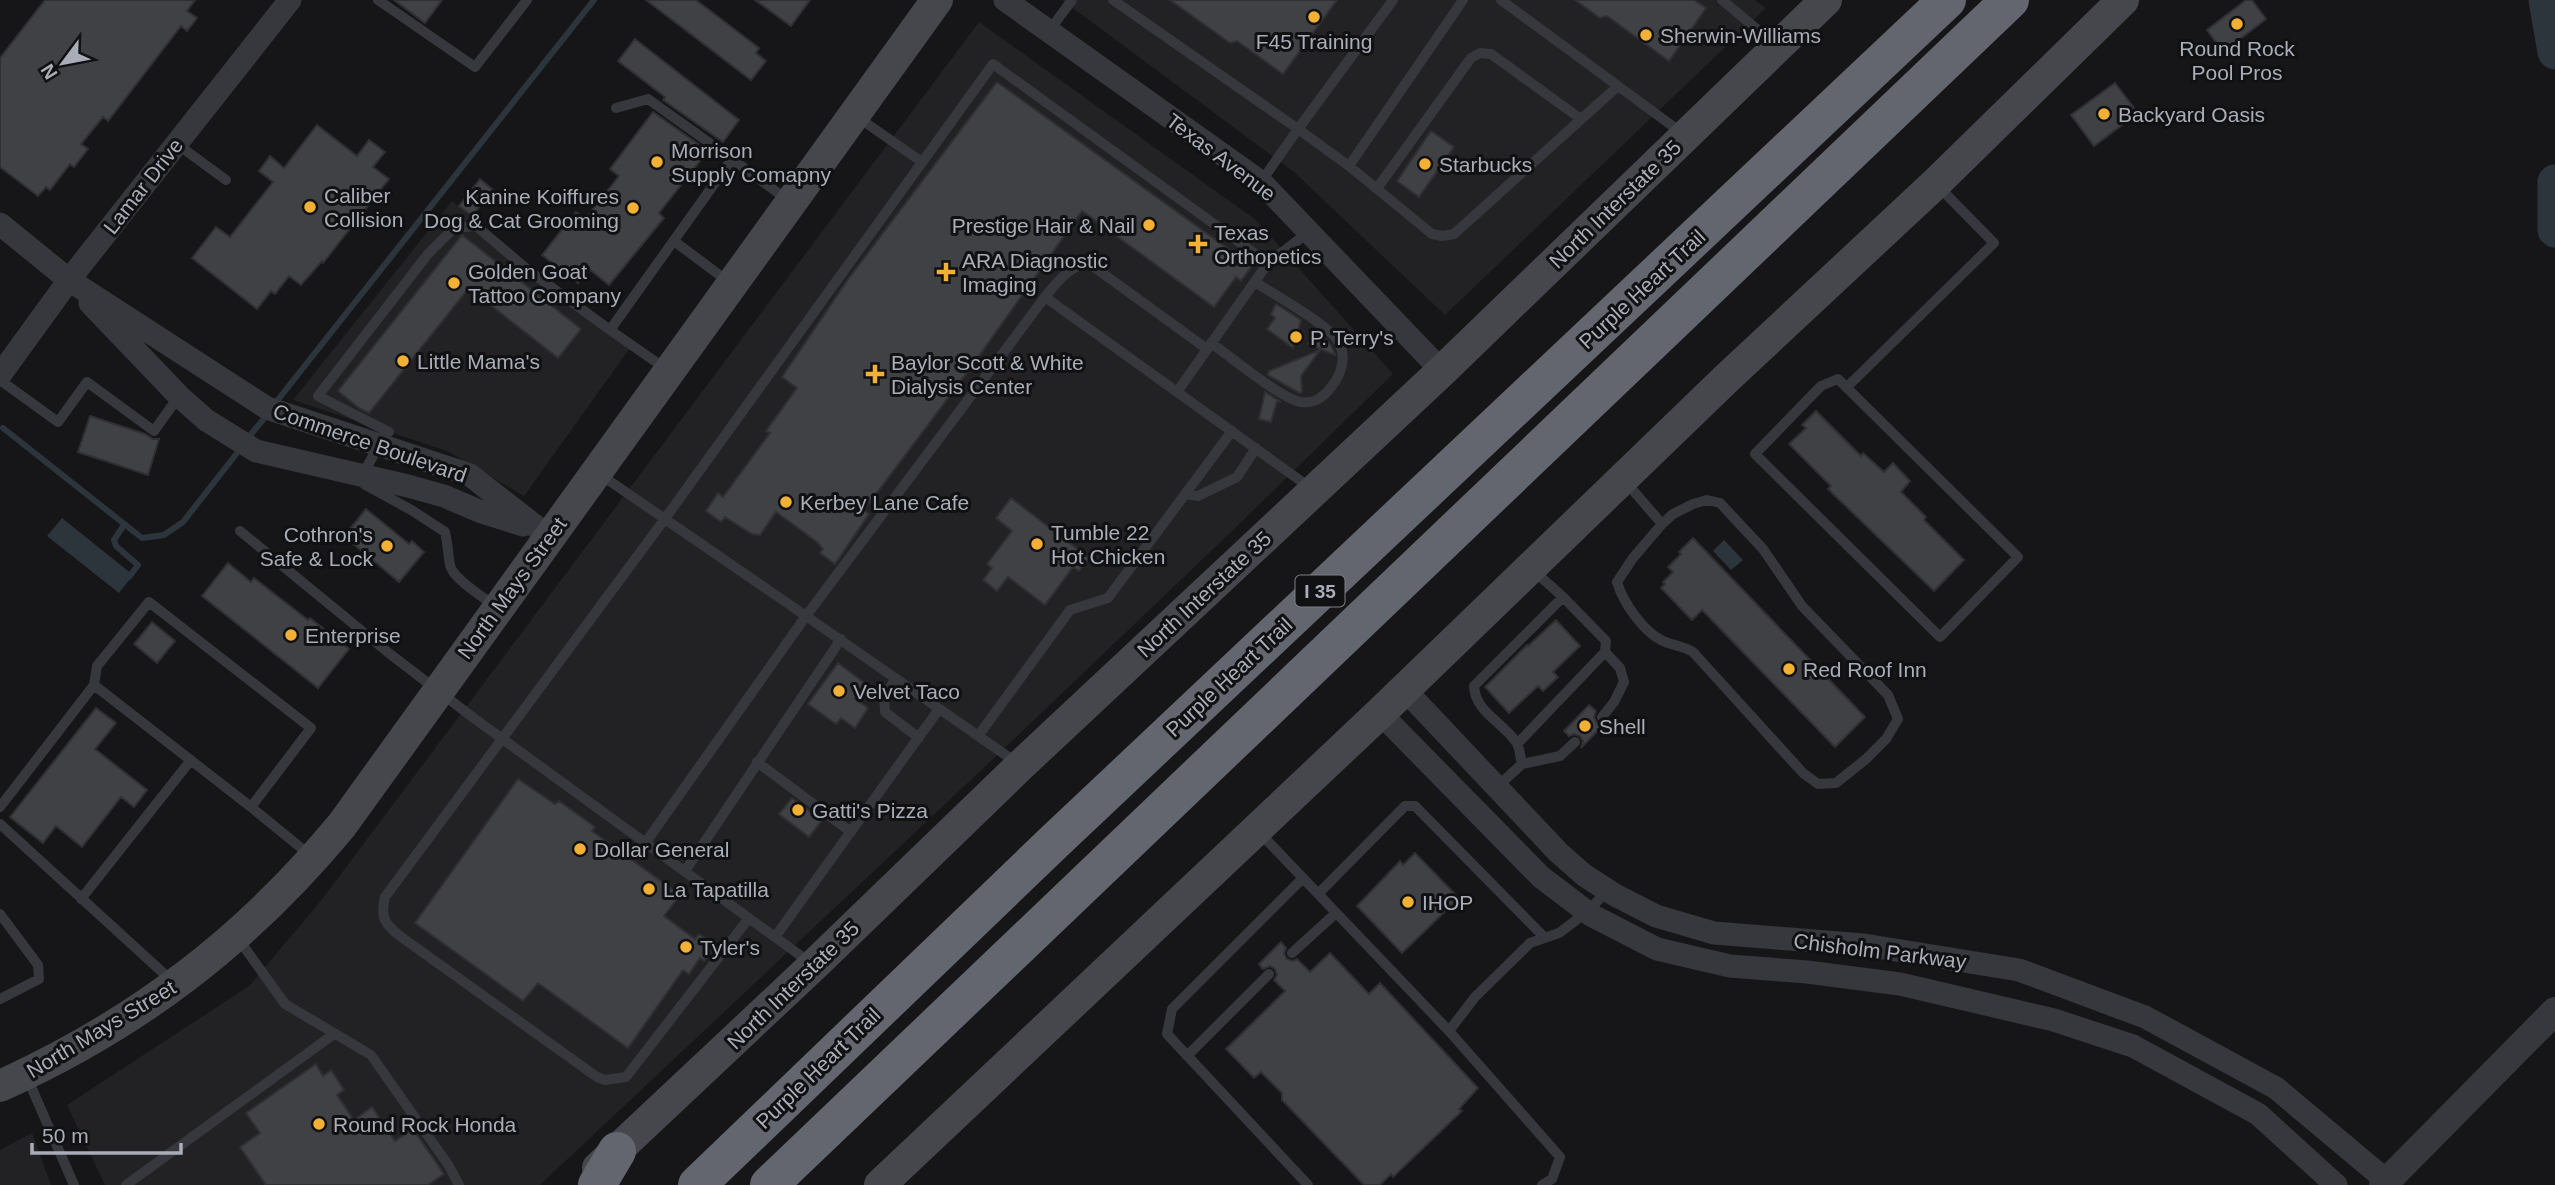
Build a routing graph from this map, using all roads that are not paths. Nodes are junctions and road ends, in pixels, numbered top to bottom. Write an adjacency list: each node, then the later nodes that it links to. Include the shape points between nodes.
1 (290, 0): 24 (street, Lamar Drive)
2 (378, 0): 3 (lane, via 475,67)
3 (527, 0)
4 (937, 0): 20 (main road, North Mays Street)
5 (1005, 0): 16 (street, Texas Avenue)
6 (1072, 0): 16 (lane)
7 (1113, 0): 22 (lane)
8 (1393, 0): 22 (lane)
9 (1464, 0): 27 (lane)
10 (1501, 0): 18 (lane)
11 (1722, 0): 17 (lane)
12 (1947, 0): 121 (highway, Purple Heart Trail / I 35)
13 (2010, 0): 122 (highway, I 35)
14 (2123, 0): 30 (main road)
15 (1823, 1): 17 (main road, North Interstate 35)
16 (1049, 31): 29 (street, Texas Avenue)
17 (1779, 48): 23 (main road, North Interstate 35)
18 (1618, 86): 21 (lane); 23 (lane)
19 (616, 108): 25 (lane, via 648,99)
20 (854, 114): 26 (lane); 32 (main road, North Mays Street)
21 (1581, 120): 31 (lane, via 1454,234 1433,234); 31 (lane, via 1491,54 1480,53 1471,58)
22 (1298, 129): 27 (lane); 29 (lane)
23 (1685, 136): 43 (main road, North Interstate 35)
24 (177, 144): 28 (lane); 37 (street, Lamar Drive)
25 (732, 159): 32 (lane); 35 (lane)
26 (922, 162): 36 (lane, via 993,64); 57 (lane)
27 (1349, 166): 31 (lane)
28 (226, 180)
29 (1261, 183): 34 (street, Texas Avenue)
30 (1936, 183): 46 (lane, via 1994,243); 54 (main road)
31 (1378, 187)
32 (791, 202): 39 (main road, North Mays Street)
33 (0, 224): 37 (street, Commerce Boulevard)
34 (1310, 231): 36 (lane); 43 (street, Texas Avenue)
35 (674, 240): 39 (lane); 41 (lane)
36 (1268, 264): 38 (lane)
37 (69, 281): 45 (street, Lamar Drive); 48 (street, Commerce Boulevard); 50 (street, Commerce Boulevard, via 267,408)
38 (1255, 282): 42 (lane); 42 (lane, via 1338,341 1343,367 1334,384 1324,397 1300,402)
39 (732, 285): 44 (main road, North Mays Street)
40 (1045, 297): 42 (lane, via 1063,274 1087,262); 47 (lane); 64 (lane)
41 (610, 330): 44 (lane); 50 (lane, via 476,226 454,228 428,254 318,396)
42 (1209, 346): 47 (lane)
43 (1441, 371): 55 (main road, North Interstate 35)
44 (669, 372): 52 (main road, North Mays Street)
45 (0, 377): 48 (lane, via 58,422 87,382 154,431)
46 (1847, 387): 46 (lane, via 1838,379 1821,386 1755,454 1940,637 2018,557)
47 (1177, 392): 49 (lane)
48 (179, 396): 53 (street, Commerce Boulevard, via 206,420 256,451)
49 (1232, 431): 51 (lane); 56 (lane)
50 (384, 438): 53 (lane); 60 (street, Commerce Boulevard, via 470,475)
51 (1256, 449): 55 (lane); 56 (lane, via 1237,477 1198,496)
52 (596, 472): 57 (lane); 60 (main road, North Mays Street)
53 (363, 474): 60 (street, Commerce Boulevard, via 444,496); 63 (lane, via 363,484 445,532 455,575)
54 (1623, 479): 58 (lane); 61 (main road)
55 (1314, 491): 82 (main road, North Interstate 35)
56 (1187, 494): 74 (lane, via 1108,598 1070,610)
57 (664, 520): 64 (lane); 76 (lane)
58 (1662, 524): 58 (lane, via 1617,582 1630,611 1659,640 1692,652 1803,773 1818,784 1836,783 1886,739 1898,719 1888,695 1802,606 1763,549 1720,503 1692,504)
59 (240, 531): 70 (lane)
60 (548, 536): 63 (main road, North Mays Street)
61 (1530, 568): 62 (lane); 69 (main road)
62 (1563, 597): 66 (lane, via 1606,641); 78 (lane, via 1474,686 1479,705)
63 (497, 608): 70 (main road, North Mays Street)
64 (806, 616): 65 (lane); 90 (lane)
65 (841, 639): 67 (lane); 80 (lane)
66 (1605, 652): 73 (lane, via 1620,668 1624,682); 78 (lane)
67 (895, 679): 71 (lane); 75 (lane, via 884,696 885,712)
68 (94, 685): 79 (lane); 84 (lane); 85 (lane, via 97,666 149,601 311,728)
69 (1405, 690): 72 (main road); 83 (street, Chisholm Parkway)
70 (438, 691): 76 (lane); 91 (main road, North Mays Street)
71 (939, 709): 74 (lane); 75 (lane)
72 (1380, 713): 86 (street, Chisholm Parkway); 88 (main road)
73 (1602, 717)
74 (978, 736): 82 (lane)
75 (919, 738): 89 (lane)
76 (502, 739): 90 (lane); 100 (lane, via 385,897 382,910 387,926 404,939 605,1080 626,1077)
77 (1575, 742): 81 (lane, via 1560,756)
78 (1518, 743): 81 (lane)
79 (191, 760): 85 (lane); 96 (lane)
80 (757, 762): 89 (lane); 92 (lane)
81 (1522, 764): 83 (lane)
82 (1021, 765): 105 (main road, North Interstate 35)
83 (1497, 786): 86 (street); 94 (street, Chisholm Parkway, via 1559,852)
84 (0, 807)
85 (251, 807): 91 (lane)
86 (1474, 809): 97 (street, Chisholm Parkway, via 1541,877)
87 (0, 824): 96 (lane)
88 (1257, 830): 93 (lane); 123 (main road)
89 (851, 832): 102 (lane)
90 (646, 842): 92 (lane)
91 (314, 858): 101 (main road, North Mays Street)
92 (685, 871): 100 (lane)
93 (1303, 878): 95 (lane); 112 (lane, via 1172,1009 1167,1034)
94 (1608, 890): 97 (lane); 115 (street, Chisholm Parkway, via 1656,916 1714,933 1864,945 2019,970 2145,1017 2276,1088)
95 (1318, 894): 98 (lane); 103 (lane, via 1405,806 1415,806)
96 (81, 899): 107 (lane)
97 (1587, 912): 103 (lane, via 1559,933); 126 (street, Chisholm Parkway, via 1657,949 1730,966 1900,985 2054,1020 2133,1046 2258,1114)
98 (1336, 913): 104 (lane); 110 (lane)
99 (0, 914): 108 (lane, via 38,965 39,979)
100 (749, 918): 102 (lane)
101 (236, 936): 107 (main road, North Mays Street); 111 (lane, via 285,1004)
102 (775, 937): 105 (lane)
103 (1545, 937): 110 (lane, via 1530,943 1475,997)
104 (1292, 953)
105 (814, 965): 114 (main road, North Interstate 35)
106 (1269, 974): 112 (lane)
107 (176, 986): 113 (main road, North Mays Street, via 99,1035)
108 (0, 999)
109 (2555, 1012): 115 (street)
110 (1449, 1031): 125 (lane, via 1560,1157 1552,1179)
111 (334, 1034): 117 (lane); 118 (lane, via 371,1055)
112 (1187, 1056): 124 (lane)
113 (13, 1080): 116 (lane)
114 (617, 1151): 119 (main road, North Interstate 35); 120 (highway)
115 (2385, 1183)
116 (74, 1185)
117 (126, 1185)
118 (459, 1185)
119 (579, 1185)
120 (597, 1185)
121 (697, 1185)
122 (769, 1185)
123 (880, 1185)
124 (1308, 1185)
125 (1542, 1185)
126 (2336, 1185)

